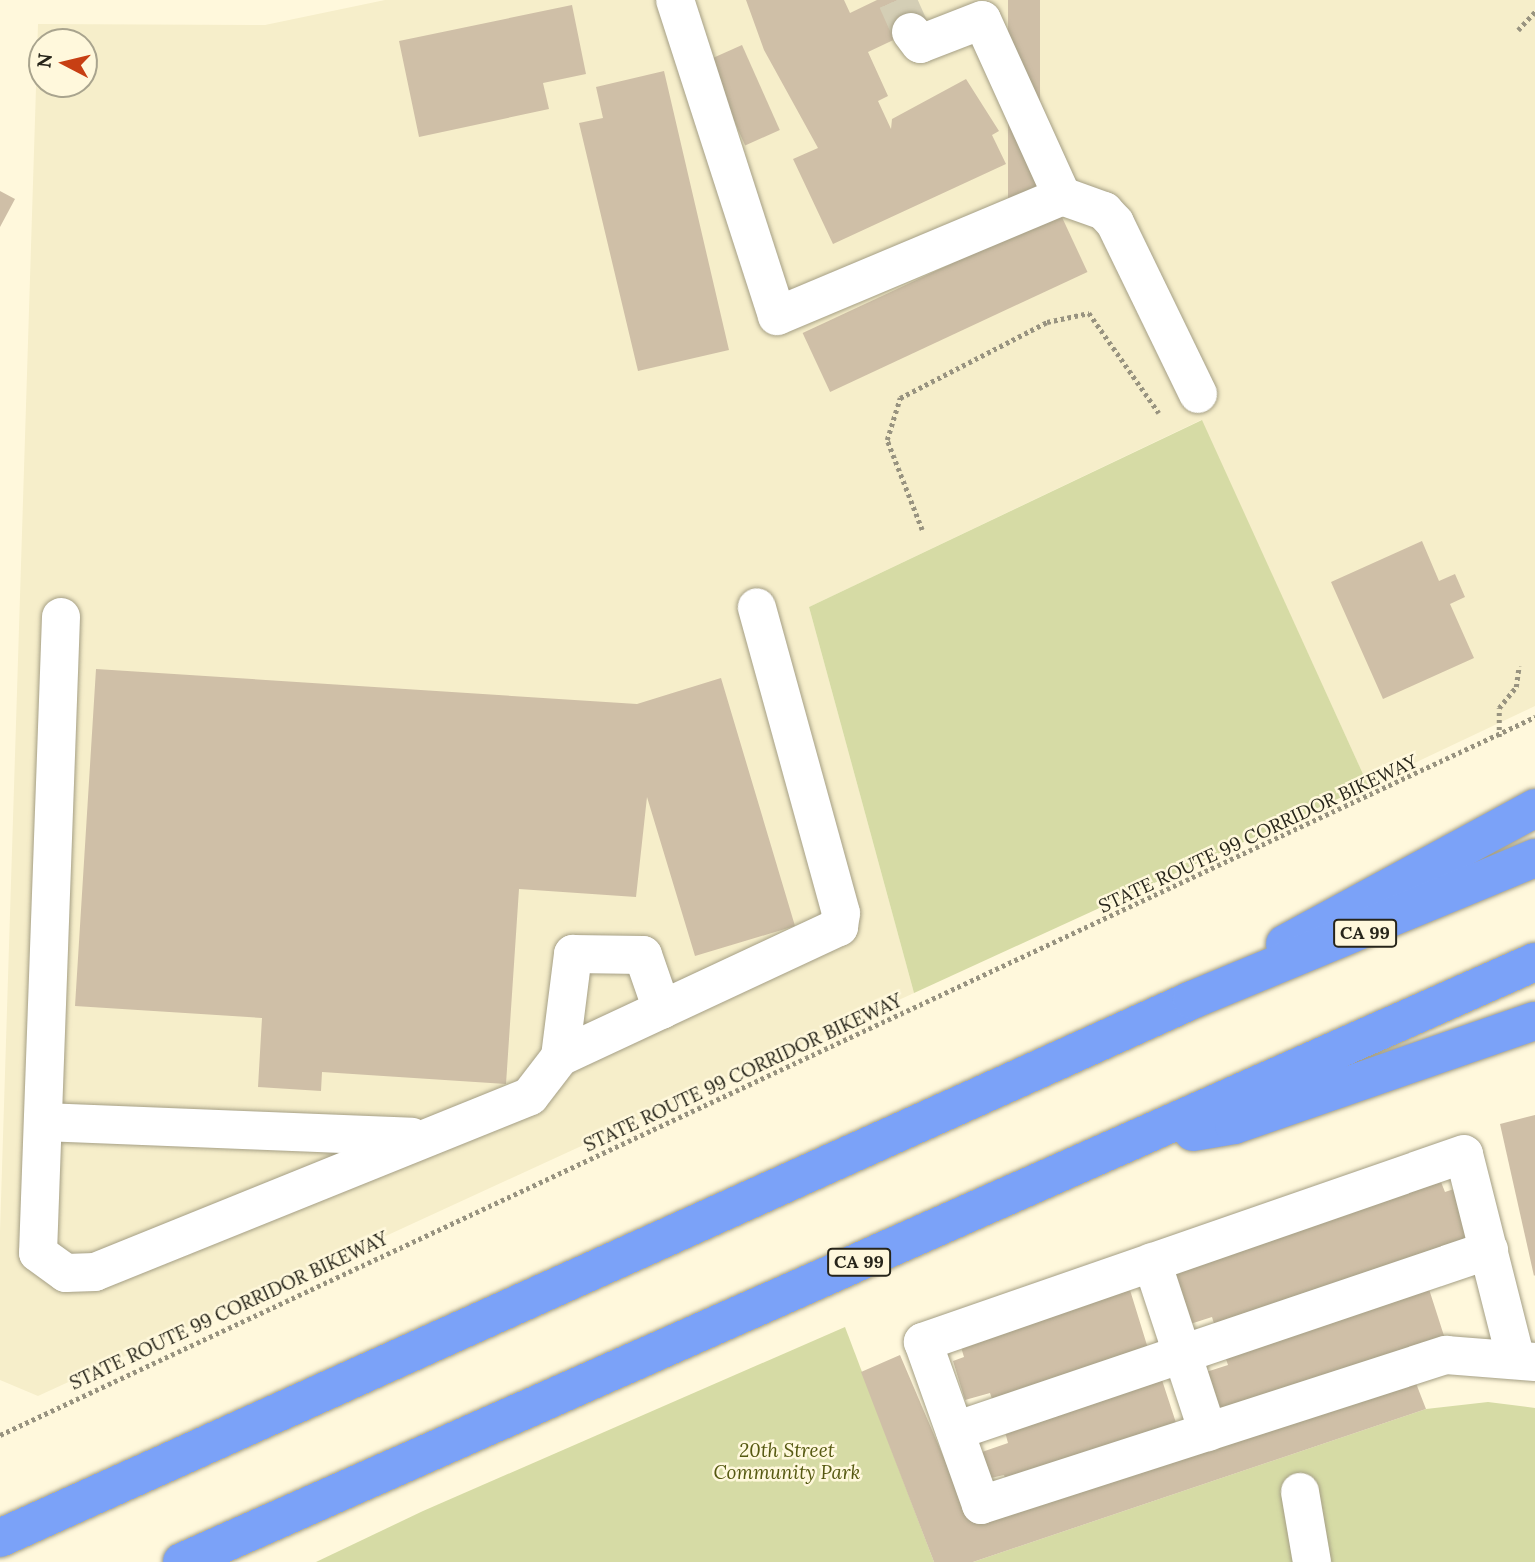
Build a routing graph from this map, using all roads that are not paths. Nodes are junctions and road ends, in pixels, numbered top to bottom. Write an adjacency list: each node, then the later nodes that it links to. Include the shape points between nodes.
1 (675, 0): 4 (lane, via 777,316)
2 (978, 10): 3 (lane, via 920,44); 4 (lane)
3 (911, 32)
4 (1062, 195): 5 (lane, via 1104,211 1115,222)
5 (1198, 394)
6 (757, 607): 12 (lane, via 839,928)
7 (61, 617): 15 (lane)
8 (1535, 808): 11 (highway, via 1358,901)
9 (1535, 858): 11 (highway, CA 99)
10 (1535, 962): 17 (highway, CA 99)
11 (1192, 1000): 25 (highway, CA 99)
12 (662, 1010): 14 (lane); 14 (lane, via 643,955 573,954)
13 (1535, 1021): 17 (highway, via 1234,1125)
14 (560, 1057): 16 (lane, via 530,1096)
15 (43, 1122): 16 (lane); 16 (lane, via 38,1253 66,1273 94,1272)
16 (427, 1138)
17 (1119, 1147): 26 (highway, CA 99)
18 (1489, 1250): 19 (lane, via 1464,1154); 20 (lane); 21 (lane)
19 (1152, 1262): 20 (lane); 22 (lane, via 923,1342)
20 (1182, 1354): 22 (lane); 23 (lane)
21 (1526, 1361): 23 (lane, via 1446,1355)
22 (955, 1431): 23 (lane, via 981,1505)
23 (1208, 1432)
24 (1300, 1493): 27 (lane)
25 (0, 1538)
26 (182, 1562)
27 (1312, 1562)

